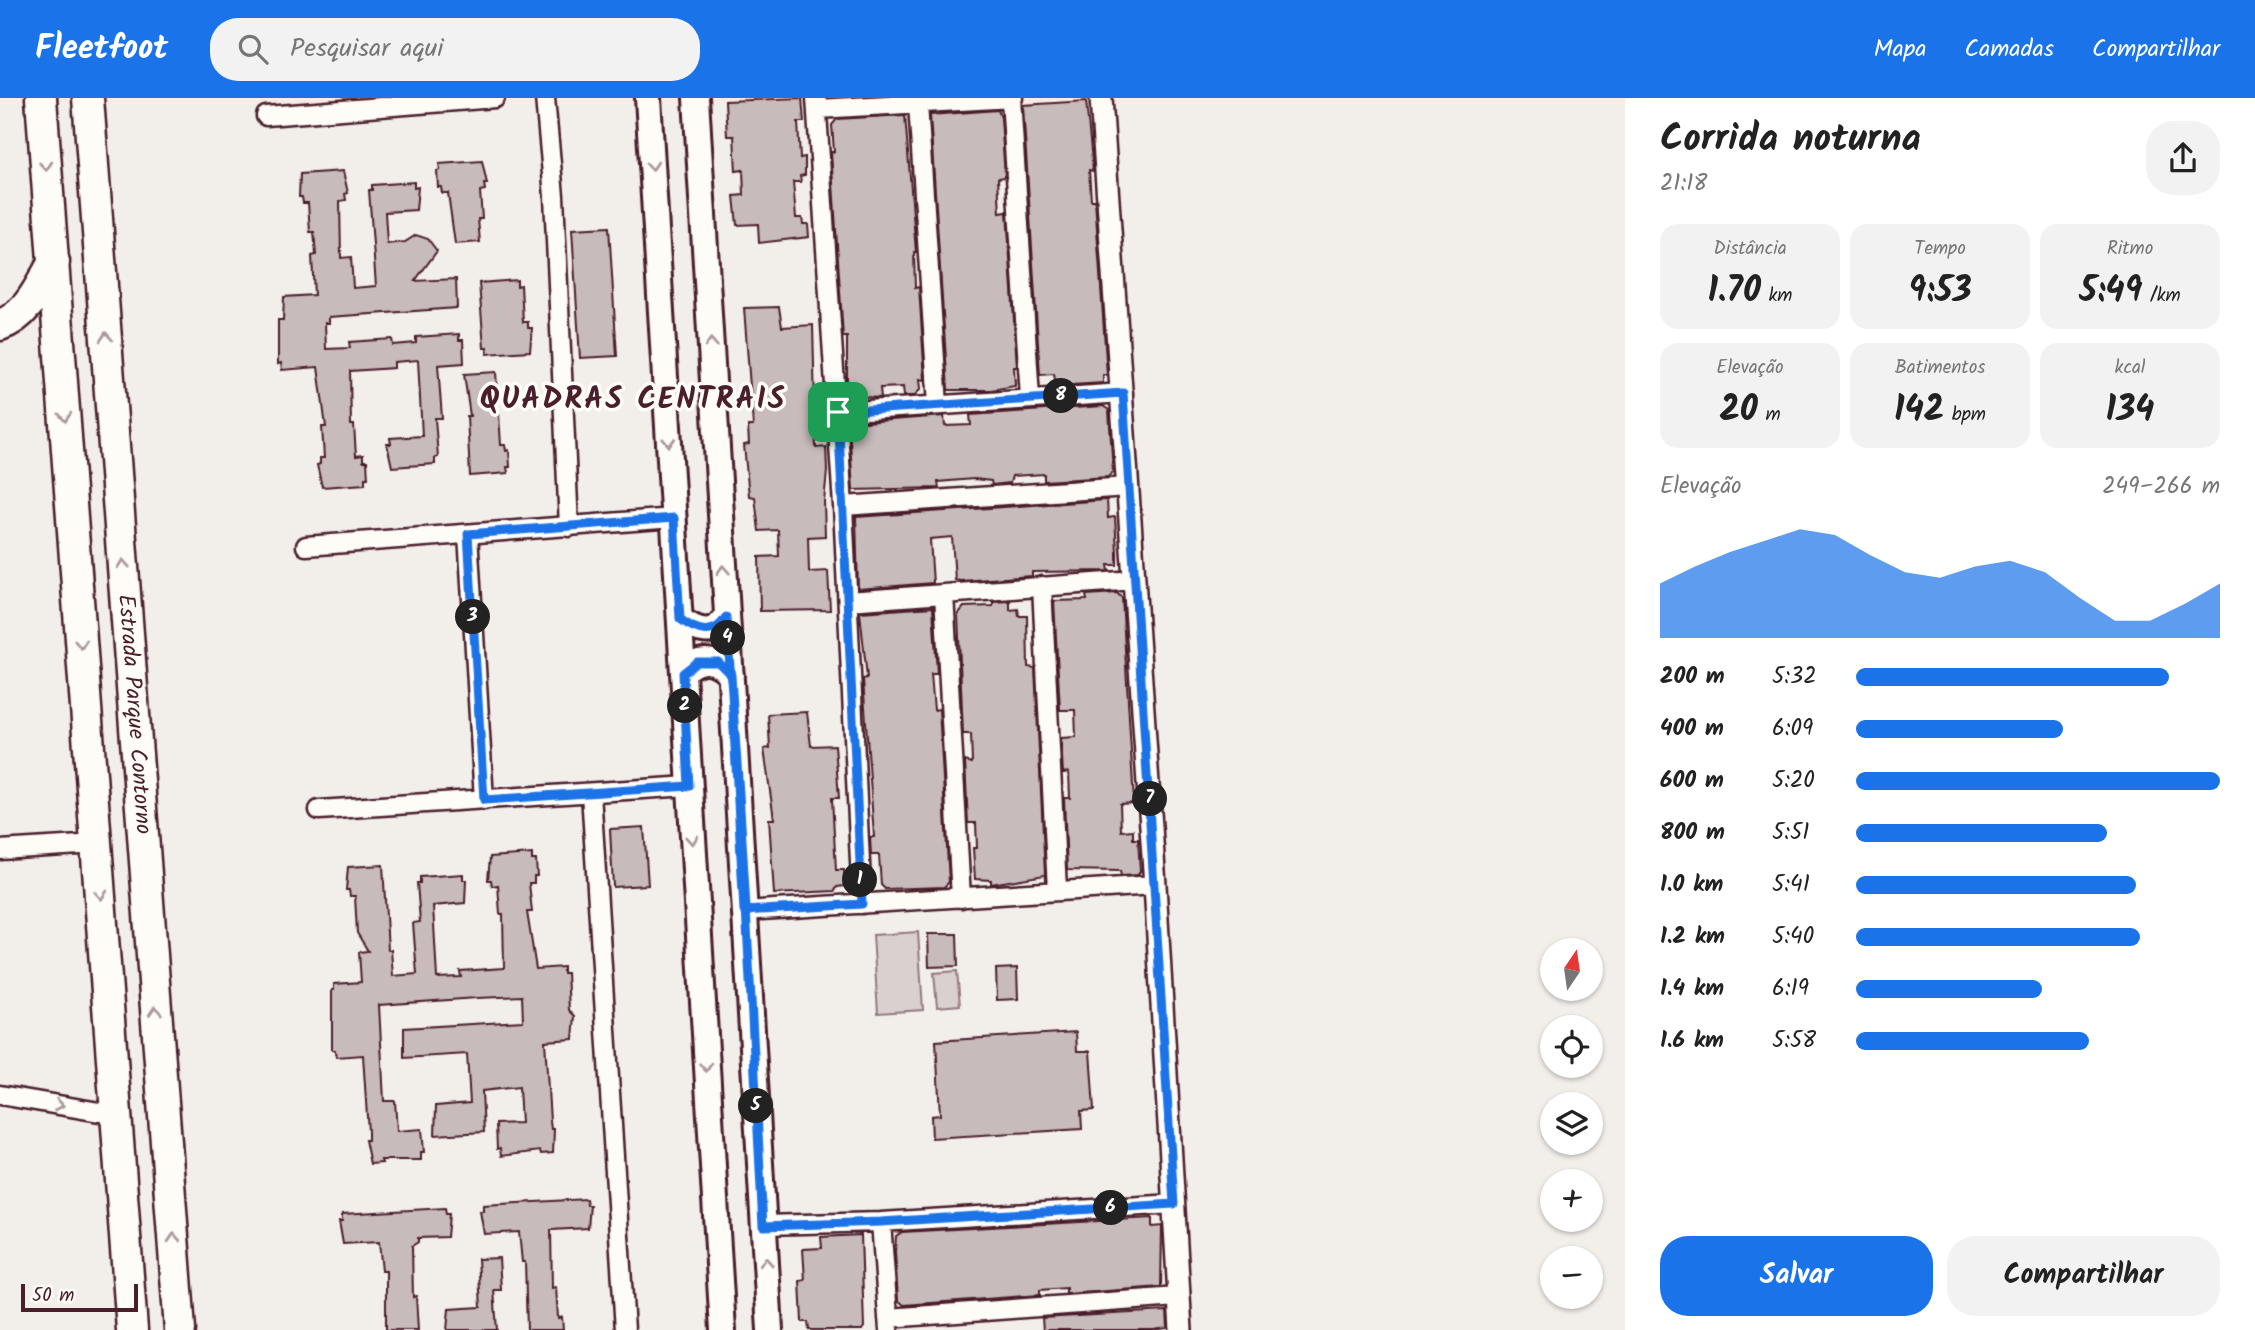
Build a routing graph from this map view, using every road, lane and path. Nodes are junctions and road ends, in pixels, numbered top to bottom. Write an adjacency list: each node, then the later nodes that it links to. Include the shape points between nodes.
1 (41, 98): 13 (highway, Estrada Parque Contorno, one-way to 13)
2 (88, 98): 46 (highway, Estrada Parque Contorno, one-way to 2)
3 (495, 98): 9 (street)
4 (545, 98): 22 (street, via 554,196)
5 (648, 98): 21 (main road, one-way to 21)
6 (696, 98): 29 (main road, one-way to 6)
7 (1012, 98): 11 (street); 16 (street)
8 (1101, 98): 15 (street)
9 (374, 103): 12 (street)
10 (817, 103): 11 (street); 18 (street)
11 (918, 104): 17 (street)
12 (266, 116)
13 (54, 262): 14 (highway, via 18,316); 37 (highway, Estrada Parque Contorno, one-way to 37)
14 (0, 325)
15 (1123, 393): 16 (street); 19 (street)
16 (1030, 398): 17 (street)
17 (938, 405): 18 (street)
18 (838, 412): 20 (street)
19 (1128, 487): 20 (street); 25 (street)
20 (843, 506): 28 (street)
21 (674, 518): 22 (street); 30 (main road)
22 (569, 527): 23 (street)
23 (468, 534): 24 (street); 35 (street)
24 (306, 546)
25 (1135, 580): 26 (street); 39 (street)
26 (1042, 586): 27 (street); 40 (street)
27 (944, 594): 28 (street); 41 (street)
28 (848, 601): 42 (street)
29 (726, 617): 30 (main road, via 706,631 691,628); 32 (main road)
30 (680, 619): 31 (main road)
31 (683, 673): 32 (main road, via 708,660 718,662); 33 (main road)
32 (731, 675): 43 (main road)
33 (689, 786): 34 (street); 58 (main road, one-way to 58)
34 (591, 793): 35 (street); 57 (street)
35 (484, 800): 36 (street)
36 (320, 810)
37 (97, 844): 38 (street); 45 (highway, Estrada Parque Contorno, one-way to 45)
38 (0, 850)
39 (1156, 885): 40 (street); 48 (street)
40 (1057, 890): 41 (street)
41 (961, 898): 42 (street)
42 (862, 904): 43 (street)
43 (744, 911): 50 (main road)
44 (0, 1095): 45 (street, one-way to 45)
45 (117, 1115): 47 (highway, Estrada Parque Contorno)
46 (170, 1179): 47 (highway, via 150,1192); 52 (highway, Estrada Parque Contorno, one-way to 46)
47 (122, 1182): 51 (highway, Estrada Parque Contorno)
48 (1174, 1204): 49 (street); 53 (street)
49 (881, 1222): 50 (street); 54 (street)
50 (763, 1226): 59 (main road, one-way to 50)
51 (128, 1280): 52 (highway, via 153,1270); 55 (highway, Estrada Parque Contorno)
52 (176, 1282): 56 (highway, Estrada Parque Contorno)
53 (1178, 1297): 54 (street); 60 (street)
54 (889, 1324)
55 (132, 1330)
56 (180, 1330)
57 (625, 1330)
58 (723, 1330)
59 (769, 1330)
60 (1181, 1330)

